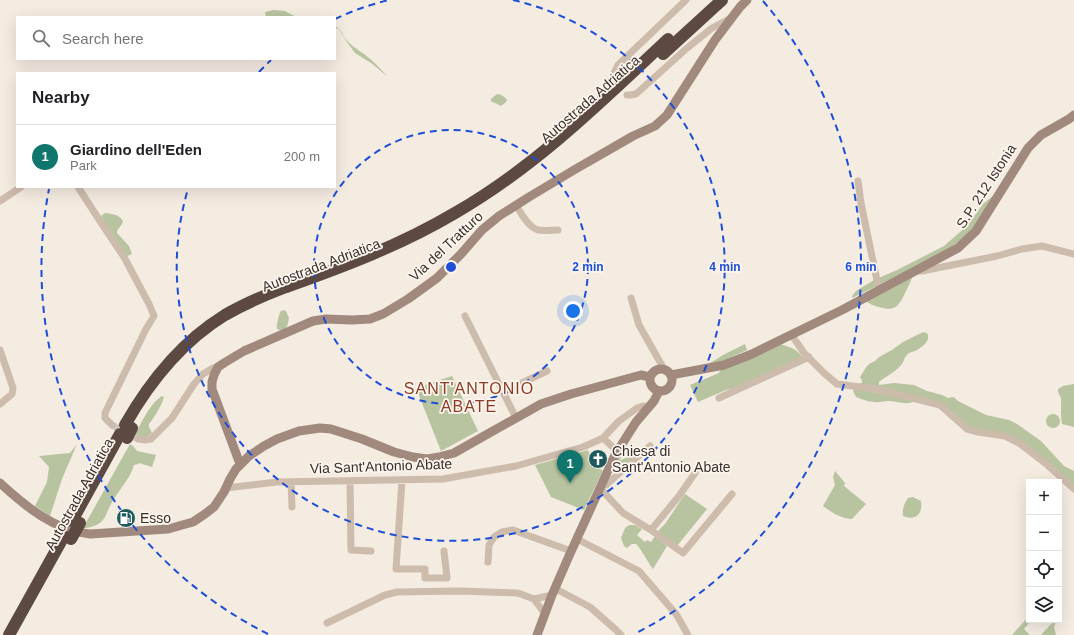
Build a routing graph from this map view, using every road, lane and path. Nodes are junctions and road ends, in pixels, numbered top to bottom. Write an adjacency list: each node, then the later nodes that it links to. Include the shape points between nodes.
1 (686, 0): 6 (street, via 618,64)
2 (711, 0): 17 (highway, Autostrada Adriatica, bridge, via 558,140 479,198 378,252)
3 (722, 0): 17 (highway, Autostrada Adriatica, via 606,108 518,180 470,213 394,253 354,270)
4 (747, 0): 5 (main road, Via del Tratturo)
5 (731, 18): 7 (street, via 712,28 636,94); 13 (main road, Via del Tratturo, via 667,116 655,126 633,136)
6 (613, 81)
7 (627, 95)
8 (1074, 115): 16 (main road, S.P. 212 Istonia, via 1041,135 1028,148 970,238 958,248)
9 (858, 181): 18 (street)
10 (20, 188): 12 (street)
11 (79, 188): 36 (street, via 124,257 154,316 104,413 106,418)
12 (0, 201)
13 (516, 205): 14 (street, via 530,225 538,230); 24 (main road, Via del Tratturo, via 482,230 437,278 383,314 370,319 313,321 244,351)
14 (558, 230)
15 (1074, 254): 16 (street, via 1042,246 922,271)
16 (916, 270): 18 (main road, S.P. 212 Istonia)
17 (289, 289): 36 (highway, Autostrada Adriatica, via 250,302 212,324 190,341 148,388)
18 (879, 290): 21 (main road, S.P. 212 Istonia)
19 (631, 298): 26 (street, via 639,325)
20 (465, 316): 31 (street)
21 (791, 334): 23 (street); 26 (main road, S.P. 212 Istonia, via 724,365)
22 (0, 350): 33 (street, via 13,388 12,394)
23 (809, 357): 32 (street); 48 (street, via 837,384 876,389 940,405 967,429 1005,436 1019,443)
24 (218, 367): 28 (main road); 29 (street, via 212,368)
25 (547, 371): 31 (street)
26 (668, 372): 27 (main road, via 657,370); 30 (main road, via 672,382 666,390)
27 (650, 377): 30 (main road, via 650,385); 35 (main road, via 641,375 571,394 541,404)
28 (212, 382): 29 (street, via 205,380); 40 (main road, via 212,389)
29 (194, 384): 36 (street, via 172,418 151,439 145,440)
30 (659, 391): 34 (main road)
31 (503, 392): 35 (street)
32 (719, 398)
33 (0, 404)
34 (648, 407): 37 (street, Via Sant'Antonio Abate, via 637,408 619,421); 39 (main road)
35 (516, 418): 40 (main road, via 454,453 440,457 413,457 331,429 320,428 299,431 277,439 254,452)
36 (126, 431): 52 (highway, Autostrada Adriatica)
37 (603, 438): 39 (street); 42 (street, Via Sant'Antonio Abate, via 583,447 516,466 443,479)
38 (650, 446): 46 (street, via 606,485)
39 (617, 451): 46 (main road)
40 (240, 464): 47 (main road)
41 (695, 473): 51 (street)
42 (402, 480): 43 (street, Via Sant'Antonio Abate); 55 (street, via 396,569 426,568 425,578 447,578)
43 (350, 481): 44 (street, Via Sant'Antonio Abate); 54 (street, via 351,550)
44 (291, 482): 47 (street, Via Sant'Antonio Abate); 50 (street)
45 (0, 483): 47 (main road, via 53,524 90,534 168,529 193,522 214,507)
46 (600, 487): 51 (street, via 623,514); 53 (main road)
47 (226, 488)
48 (1074, 489)
49 (732, 494): 51 (street, via 683,553)
50 (292, 507)
51 (651, 530)
52 (68, 538): 62 (highway, Autostrada Adriatica); 63 (highway, Autostrada Adriatica)
53 (577, 539): 56 (main road); 66 (street, via 639,571 676,614)
54 (371, 551)
55 (444, 551)
56 (571, 551): 57 (street, via 513,530 494,537 489,545); 58 (main road)
57 (488, 562)
58 (554, 592): 59 (street); 60 (main road); 65 (street, via 590,607)
59 (534, 599): 60 (street); 61 (street, via 518,592 397,592 385,595)
60 (545, 614): 64 (main road)
61 (327, 623)
62 (9, 635)
63 (18, 635)
64 (537, 635)
65 (621, 635)
66 (688, 635)

